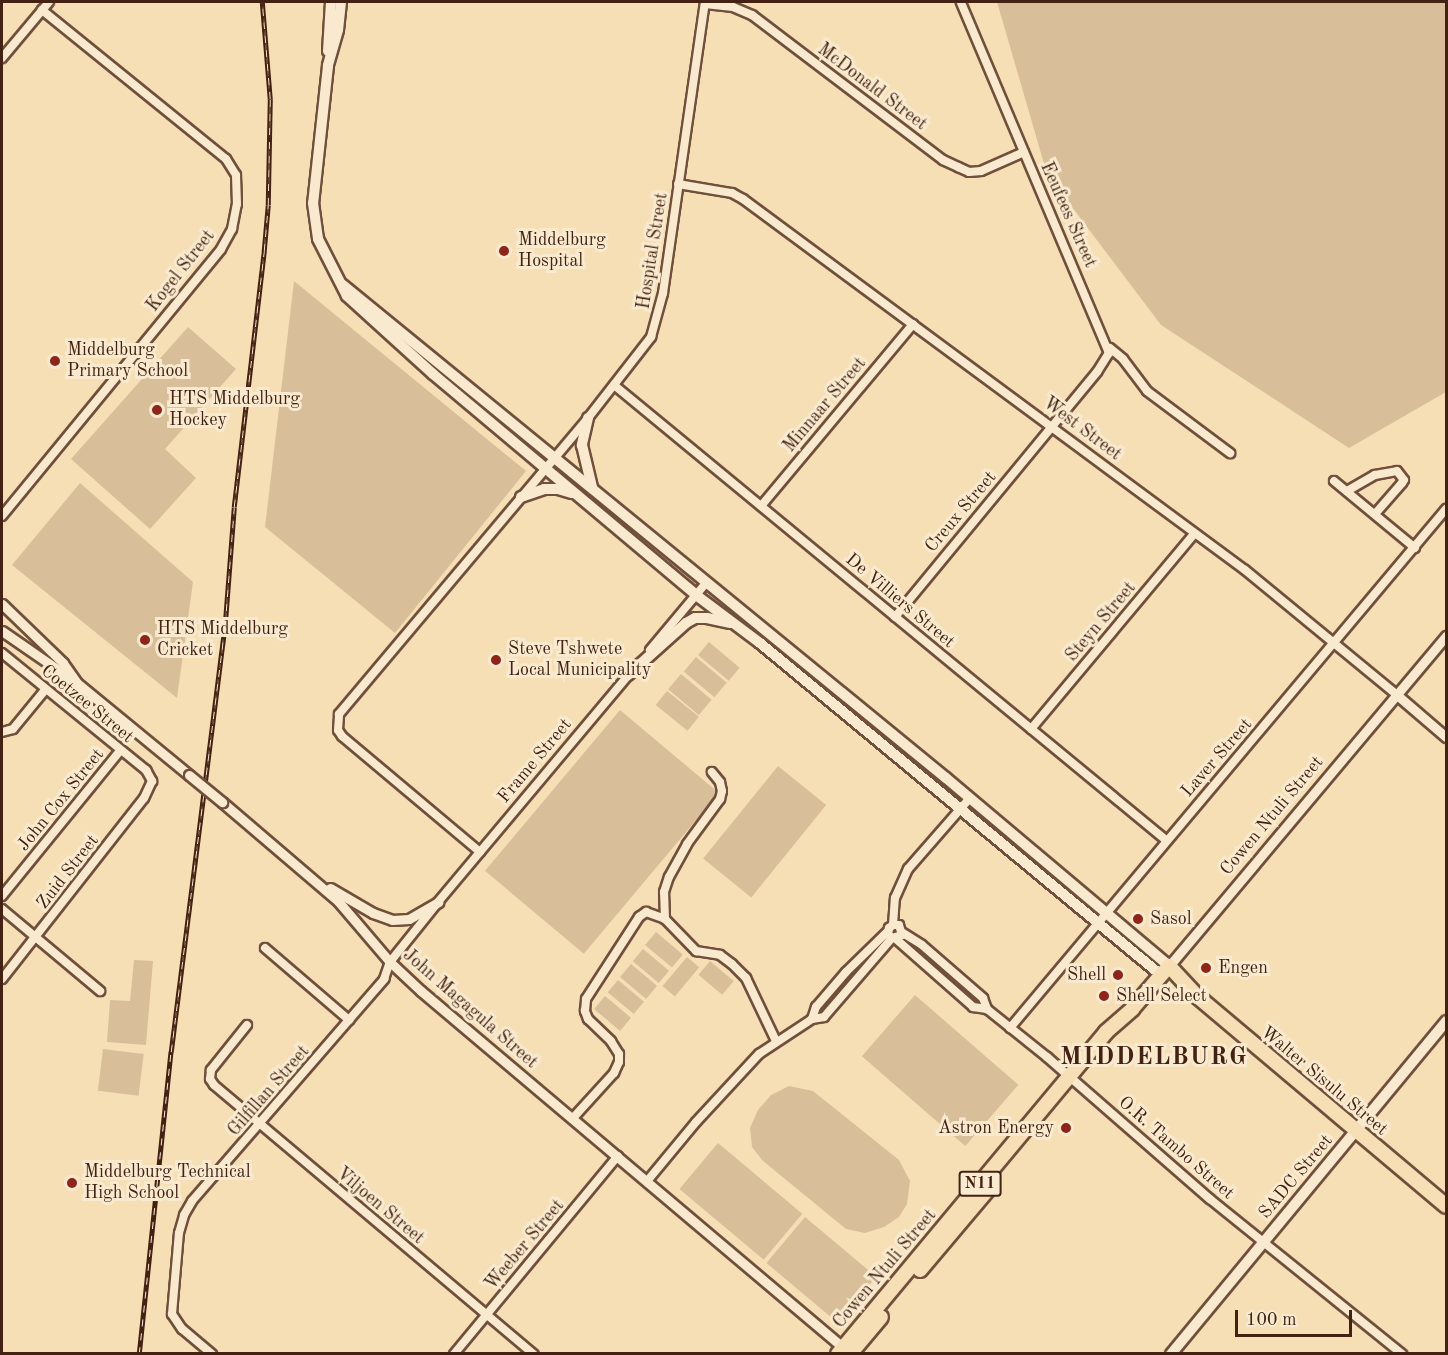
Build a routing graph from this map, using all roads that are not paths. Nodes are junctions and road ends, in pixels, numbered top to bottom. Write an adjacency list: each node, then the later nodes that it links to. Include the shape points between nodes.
1 (50, 2): 6 (street)
2 (331, 2): 8 (main road)
3 (341, 2): 8 (main road)
4 (961, 2): 9 (street, Eeufees Street)
5 (705, 3): 9 (street, McDonald Street, via 734,7 752,15 943,160 969,172 981,171); 10 (street, Hospital Street)
6 (42, 10): 7 (street); 28 (street, Kogel Street, via 226,159 236,175 237,204 232,229 221,249)
7 (2, 57)
8 (328, 66): 11 (main road, via 312,203 318,239)
9 (1024, 152): 13 (street, Eeufees Street)
10 (678, 184): 12 (street, West Street, via 732,193); 14 (street, Hospital Street, via 655,330)
11 (342, 285): 18 (main road); 19 (main road, via 347,296 364,312)
12 (913, 324): 16 (street, West Street); 25 (street, Minnaar Street)
13 (1107, 344): 16 (street, via 1107,360); 17 (street, via 1147,391)
14 (614, 385): 15 (street, Hospital Street); 25 (street, De Villiers Street)
15 (588, 418): 18 (street, Hospital Street); 21 (main road, via 582,445)
16 (1051, 427): 29 (street, West Street); 34 (street, Creux Street)
17 (1230, 453)
18 (554, 457): 19 (street, Hospital Street); 21 (main road)
19 (545, 468): 23 (street, Hospital Street); 24 (main road)
20 (1334, 481): 22 (street)
21 (592, 489): 31 (main road)
22 (1347, 491): 27 (street); 27 (street, via 1375,475 1397,471 1404,480)
23 (521, 497): 24 (main road, via 558,489); 57 (street, Hospital Street, via 343,708 337,724 342,736)
24 (579, 497): 32 (main road)
25 (761, 506): 34 (street, De Villiers Street)
26 (1446, 509): 30 (street, Laver Street)
27 (1375, 514): 30 (street)
28 (2, 516)
29 (1194, 534): 40 (street, West Street); 48 (street, Steyn Street)
30 (1415, 548): 40 (street, Laver Street)
31 (706, 583): 32 (street, Frame Street); 37 (main road)
32 (696, 595): 35 (main road); 42 (street, Frame Street)
33 (2, 604): 43 (street, John Magagula Street, via 63,663)
34 (895, 617): 48 (street, De Villiers Street)
35 (736, 625): 39 (main road); 42 (main road, via 695,618)
36 (2, 631): 43 (street)
37 (769, 633): 39 (main road); 46 (main road)
38 (1446, 636): 45 (street, Cowen Ntuli Street)
39 (760, 643): 47 (main road)
40 (1335, 643): 45 (street, West Street); 56 (street, Laver Street)
41 (2, 653): 44 (street, Coetzee Street)
42 (628, 675): 57 (street, Frame Street)
43 (77, 683): 58 (street, John Magagula Street, bridge)
44 (45, 690): 49 (street, via 13,729); 51 (street, Coetzee Street)
45 (1397, 695): 50 (street, West Street); 70 (street, Cowen Ntuli Street)
46 (862, 711): 47 (main road); 54 (main road)
47 (854, 721): 55 (main road)
48 (1031, 729): 56 (street, De Villiers Street)
49 (2, 732)
50 (1446, 737)
51 (120, 751): 53 (street, Coetzee Street, via 146,770); 59 (street, John Cox Street)
52 (712, 772): 63 (street, via 720,782 720,799 687,844 669,878 664,892)
53 (152, 781): 66 (street, Zuid Street, via 144,798)
54 (969, 799): 55 (street); 62 (main road)
55 (961, 808): 64 (main road); 65 (street, via 908,869 898,887)
56 (1166, 840): 62 (street, Laver Street)
57 (480, 852): 60 (street, Frame Street)
58 (315, 879): 60 (street, via 373,914 392,920 409,919); 68 (street, John Magagula Street)
59 (2, 896)
60 (438, 902): 68 (street, Frame Street)
61 (2, 909): 66 (street)
62 (1104, 914): 64 (street, Laver Street); 70 (main road)
63 (665, 919): 80 (street, via 696,951 720,955 746,978); 82 (street, via 646,912 639,917 586,999 588,1019 611,1041 619,1062 614,1073)
64 (1096, 924): 70 (main road); 79 (street, Laver Street)
65 (894, 933): 69 (street, O.R. Tambo Street); 71 (street, O.R. Tambo Street); 75 (street, via 846,972 816,1007); 75 (street, via 824,1017)
66 (36, 938): 72 (street, Zuid Street); 73 (street)
67 (265, 948): 76 (street)
68 (390, 962): 76 (street, Gilfillan Street, via 384,979); 82 (street, John Magagula Street)
69 (940, 962): 71 (street); 74 (street, O.R. Tambo Street, via 983,998)
70 (1165, 971): 81 (highway, Cowen Ntuli Street / N11, via 1124,1017 1112,1038); 84 (highway, Walter Sisulu Street)
71 (932, 972): 74 (street, O.R. Tambo Street, via 973,1007)
72 (2, 979)
73 (100, 991)
74 (987, 1010): 79 (street, O.R. Tambo Street)
75 (812, 1019): 80 (street)
76 (349, 1020): 83 (street, Gilfillan Street)
77 (1446, 1021): 84 (main road, SADC Street)
78 (247, 1025): 83 (street, Viljoen Street, via 214,1064 210,1079)
79 (1010, 1028): 81 (street, O.R. Tambo Street)
80 (776, 1041): 86 (street, via 696,1122)
81 (1073, 1079): 88 (street, O.R. Tambo Street); 90 (highway, Cowen Ntuli Street / N11)
82 (573, 1118): 85 (street, John Magagula Street)
83 (260, 1125): 89 (street, Viljoen Street); 91 (street, Gilfillan Street, via 192,1202 179,1233 172,1314 182,1329)
84 (1356, 1132): 87 (highway, Walter Sisulu Street); 88 (main road, SADC Street)
85 (618, 1156): 86 (street, John Magagula Street); 89 (street, Weeber Street)
86 (648, 1180): 90 (street, John Magagula Street)
87 (1446, 1206)
88 (1264, 1242): 94 (main road, SADC Street); 95 (street, O.R. Tambo Street)
89 (487, 1315): 92 (street, Weeber Street); 93 (street, Viljoen Street)
90 (846, 1352)
91 (212, 1353)
92 (454, 1353)
93 (534, 1353)
94 (1171, 1353)
95 (1402, 1353)

